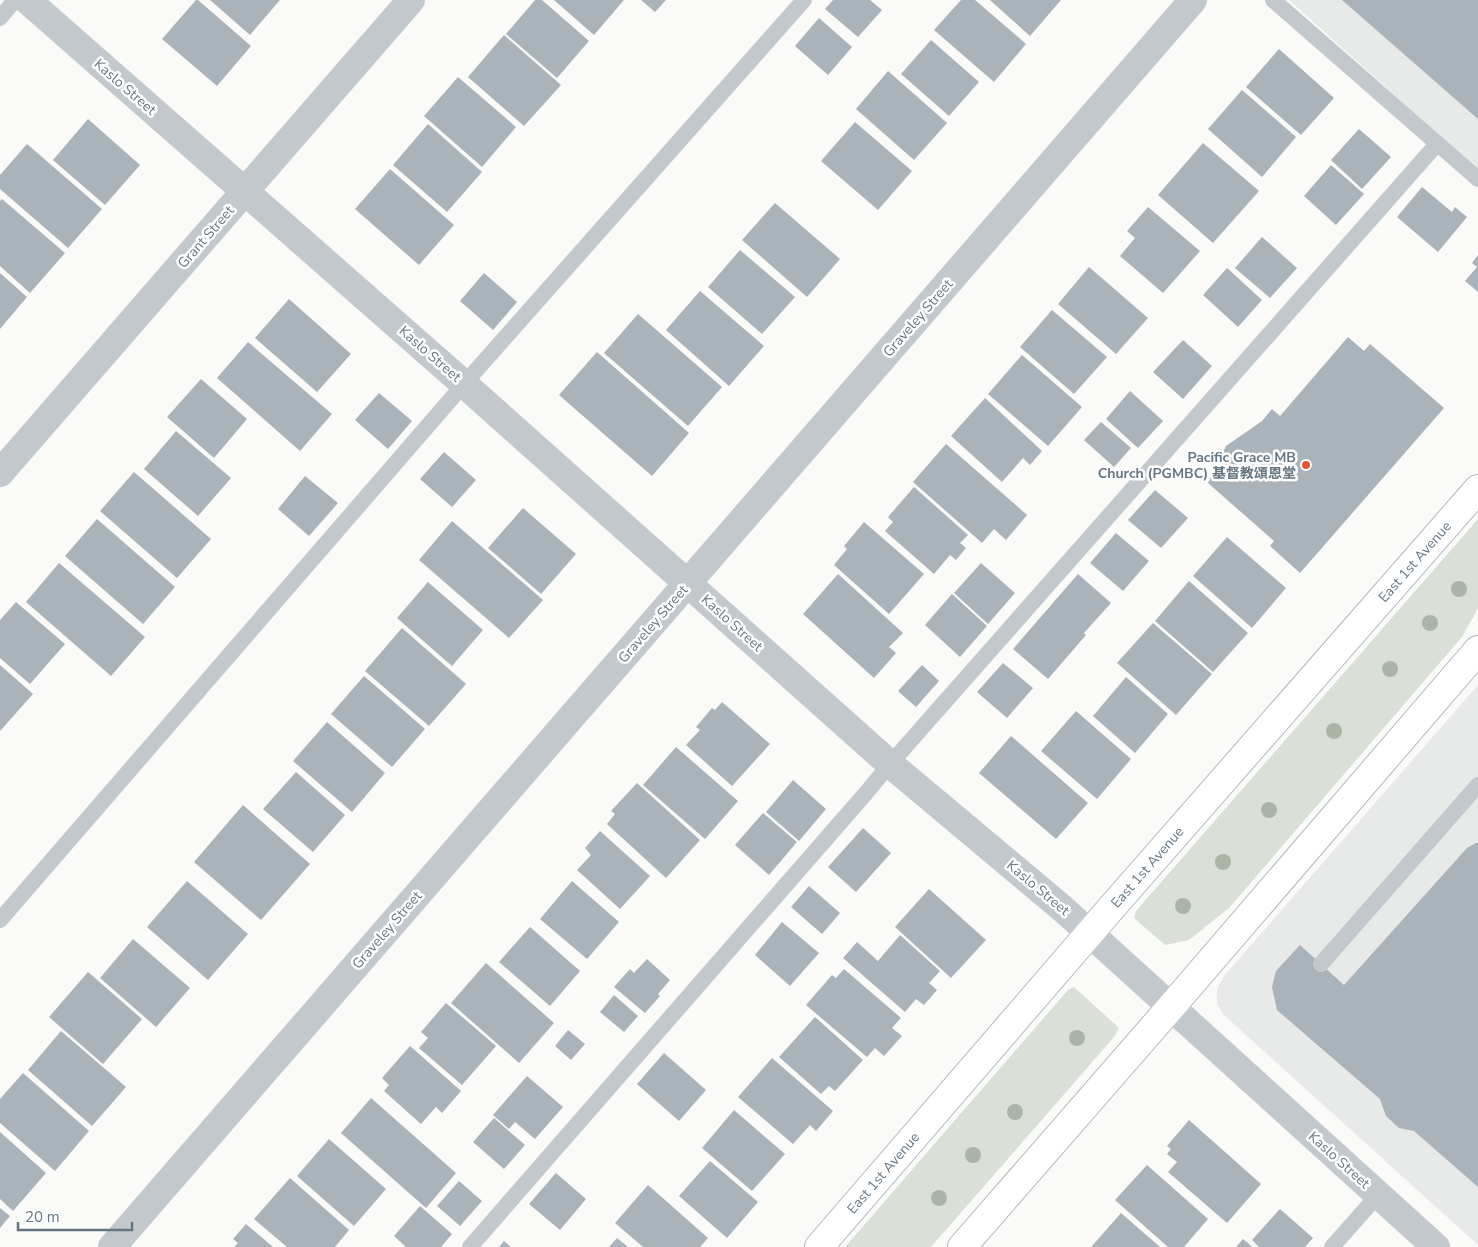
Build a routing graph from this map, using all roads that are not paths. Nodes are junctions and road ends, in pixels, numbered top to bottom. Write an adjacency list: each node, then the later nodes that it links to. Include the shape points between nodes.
1 (15, 0): 7 (lane)
2 (27, 0): 10 (street, Kaslo Street)
3 (411, 0): 10 (street, Grant Street)
4 (804, 0): 11 (lane)
5 (1193, 0): 14 (street, Graveley Street)
6 (1272, 0): 8 (lane)
7 (0, 18)
8 (1437, 144): 9 (lane); 16 (lane)
9 (1478, 179)
10 (245, 192): 11 (street, Kaslo Street); 12 (street, Grant Street)
11 (464, 384): 14 (street, Kaslo Street); 18 (lane)
12 (0, 473)
13 (1478, 489): 19 (main road, East 1st Avenue)
14 (688, 584): 16 (street, Kaslo Street); 23 (street, Graveley Street)
15 (1478, 650): 21 (main road)
16 (890, 764): 19 (street, Kaslo Street); 24 (lane)
17 (1478, 785): 20 (lane)
18 (0, 920)
19 (1090, 933): 21 (street, Kaslo Street); 25 (main road, East 1st Avenue)
20 (1320, 964)
21 (1171, 1008): 22 (street, Kaslo Street); 26 (main road)
22 (1378, 1195): 27 (lane); 28 (street, Kaslo Street)
23 (112, 1247)
24 (470, 1247)
25 (819, 1247)
26 (962, 1247)
27 (1332, 1247)
28 (1436, 1247)

